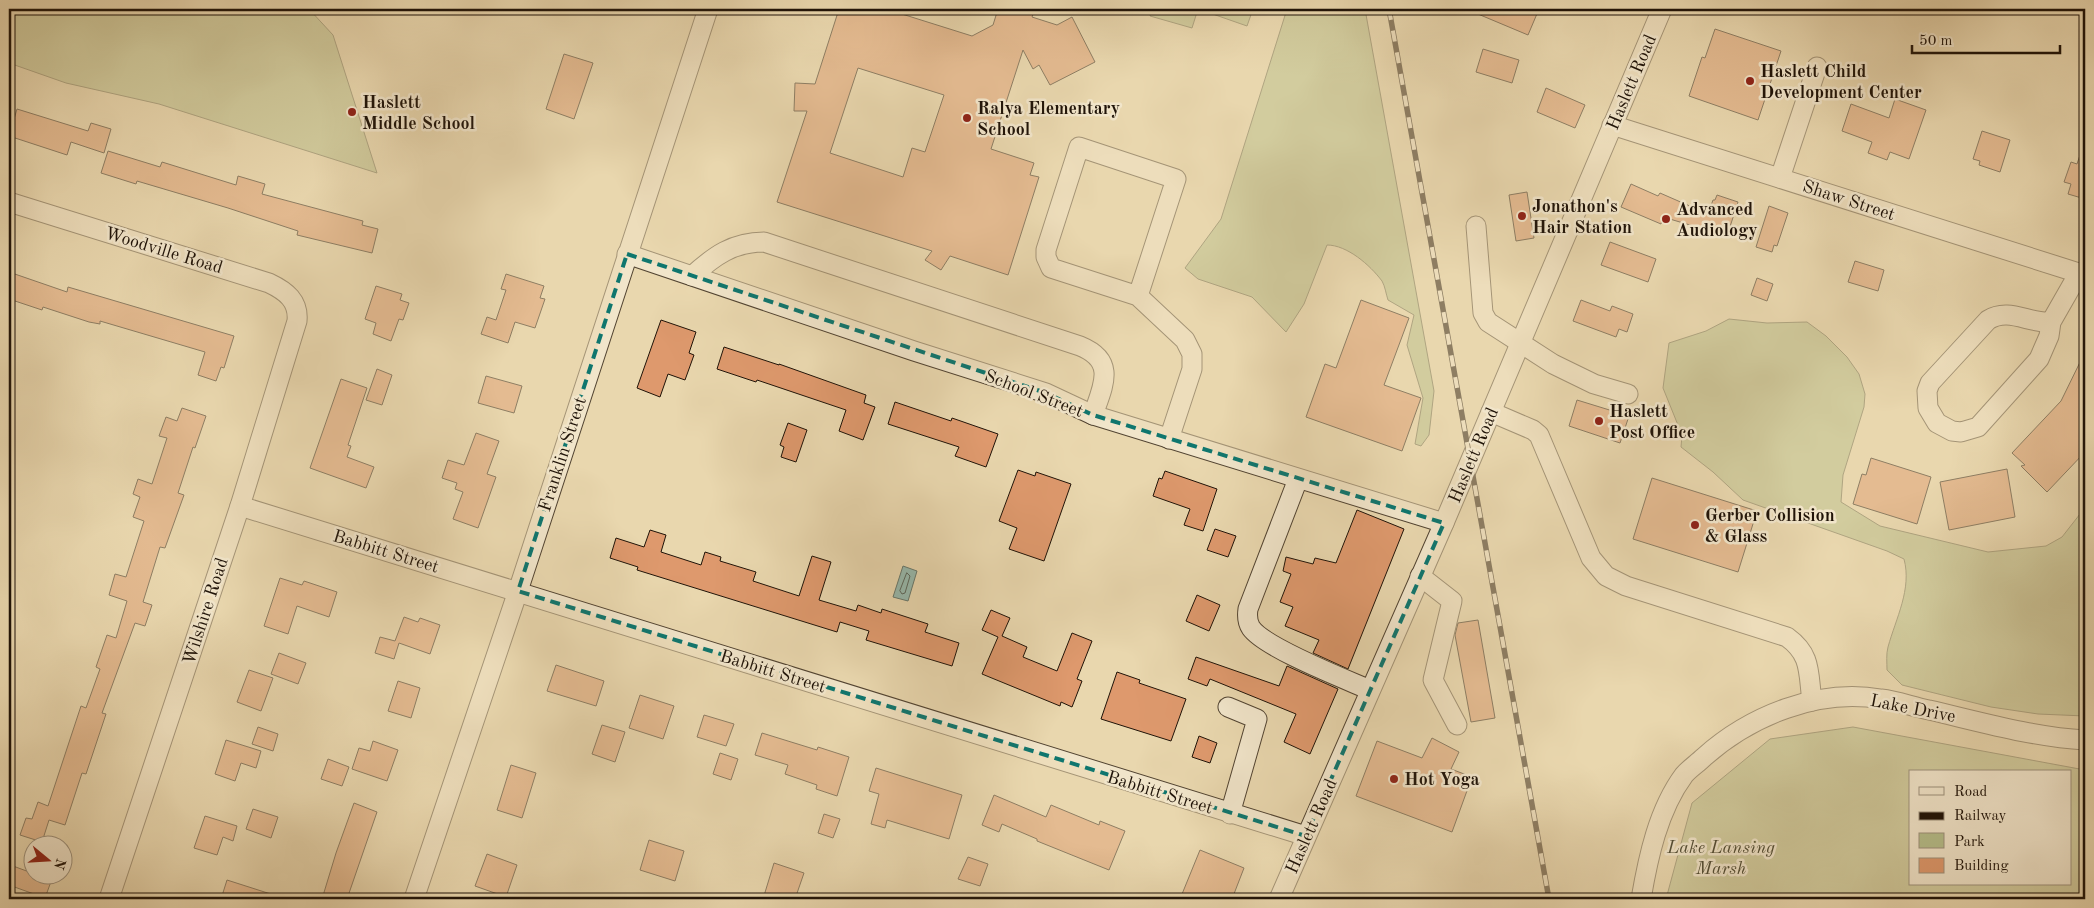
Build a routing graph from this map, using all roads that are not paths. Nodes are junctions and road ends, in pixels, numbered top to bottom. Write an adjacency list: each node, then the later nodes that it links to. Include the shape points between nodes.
1 (708, 9): 8 (street, Franklin Street)
2 (1662, 9): 4 (street, Haslett Road)
3 (1816, 67): 5 (street)
4 (1612, 125): 5 (street, Shaw Street); 14 (street, Haslett Road)
5 (1780, 178): 9 (street, Shaw Street)
6 (9, 202): 12 (street, Woodville Road, via 269,283 291,298 298,310)
7 (1476, 226): 14 (street, via 1485,316 1490,324)
8 (628, 254): 10 (street, School Street); 23 (street, Franklin Street)
9 (2082, 274): 13 (street)
10 (692, 276): 17 (street, School Street, via 1046,393); 17 (street, via 728,248 764,242 1080,346 1094,352 1105,373)
11 (1138, 296): 11 (street, via 1176,179 1079,147 1046,250 1048,263 1051,268); 18 (street, via 1185,340 1192,354 1192,369)
12 (298, 321): 20 (street, Wilshire Road)
13 (2051, 322): 13 (street, via 2039,359 1978,427 1970,431 1952,431 1931,416 1926,400 1930,383 1988,320 2006,314)
14 (1520, 343): 15 (street, via 1594,384); 16 (street, Haslett Road)
15 (1628, 394)
16 (1491, 412): 21 (street, Haslett Road); 25 (street, via 1533,430 1544,442 1591,558 1606,576 1626,586 1787,637 1806,657)
17 (1093, 415): 18 (street, School Street)
18 (1169, 439): 19 (street, School Street)
19 (1298, 479): 21 (street, School Street); 24 (street, via 1248,609 1248,623 1256,633 1282,650)
20 (240, 506): 23 (street, Babbitt Street); 31 (street, Wilshire Road)
21 (1444, 523): 22 (street, Haslett Road)
22 (1420, 576): 24 (street, Haslett Road); 27 (street, via 1452,601 1433,680)
23 (518, 591): 29 (street, Babbitt Street); 32 (street, Franklin Street)
24 (1370, 690): 30 (street, Haslett Road)
25 (1812, 701): 28 (street, Lake Drive, via 1880,698 2032,734); 34 (street, Lake Drive, via 1769,715 1740,729 1685,775 1667,806 1654,841)
26 (1228, 706): 29 (street, via 1257,719)
27 (1457, 724)
28 (2085, 740)
29 (1230, 814): 30 (street, Babbitt Street)
30 (1306, 836): 33 (street, Haslett Road)
31 (109, 899)
32 (414, 899)
33 (1279, 899)
34 (1640, 899)

